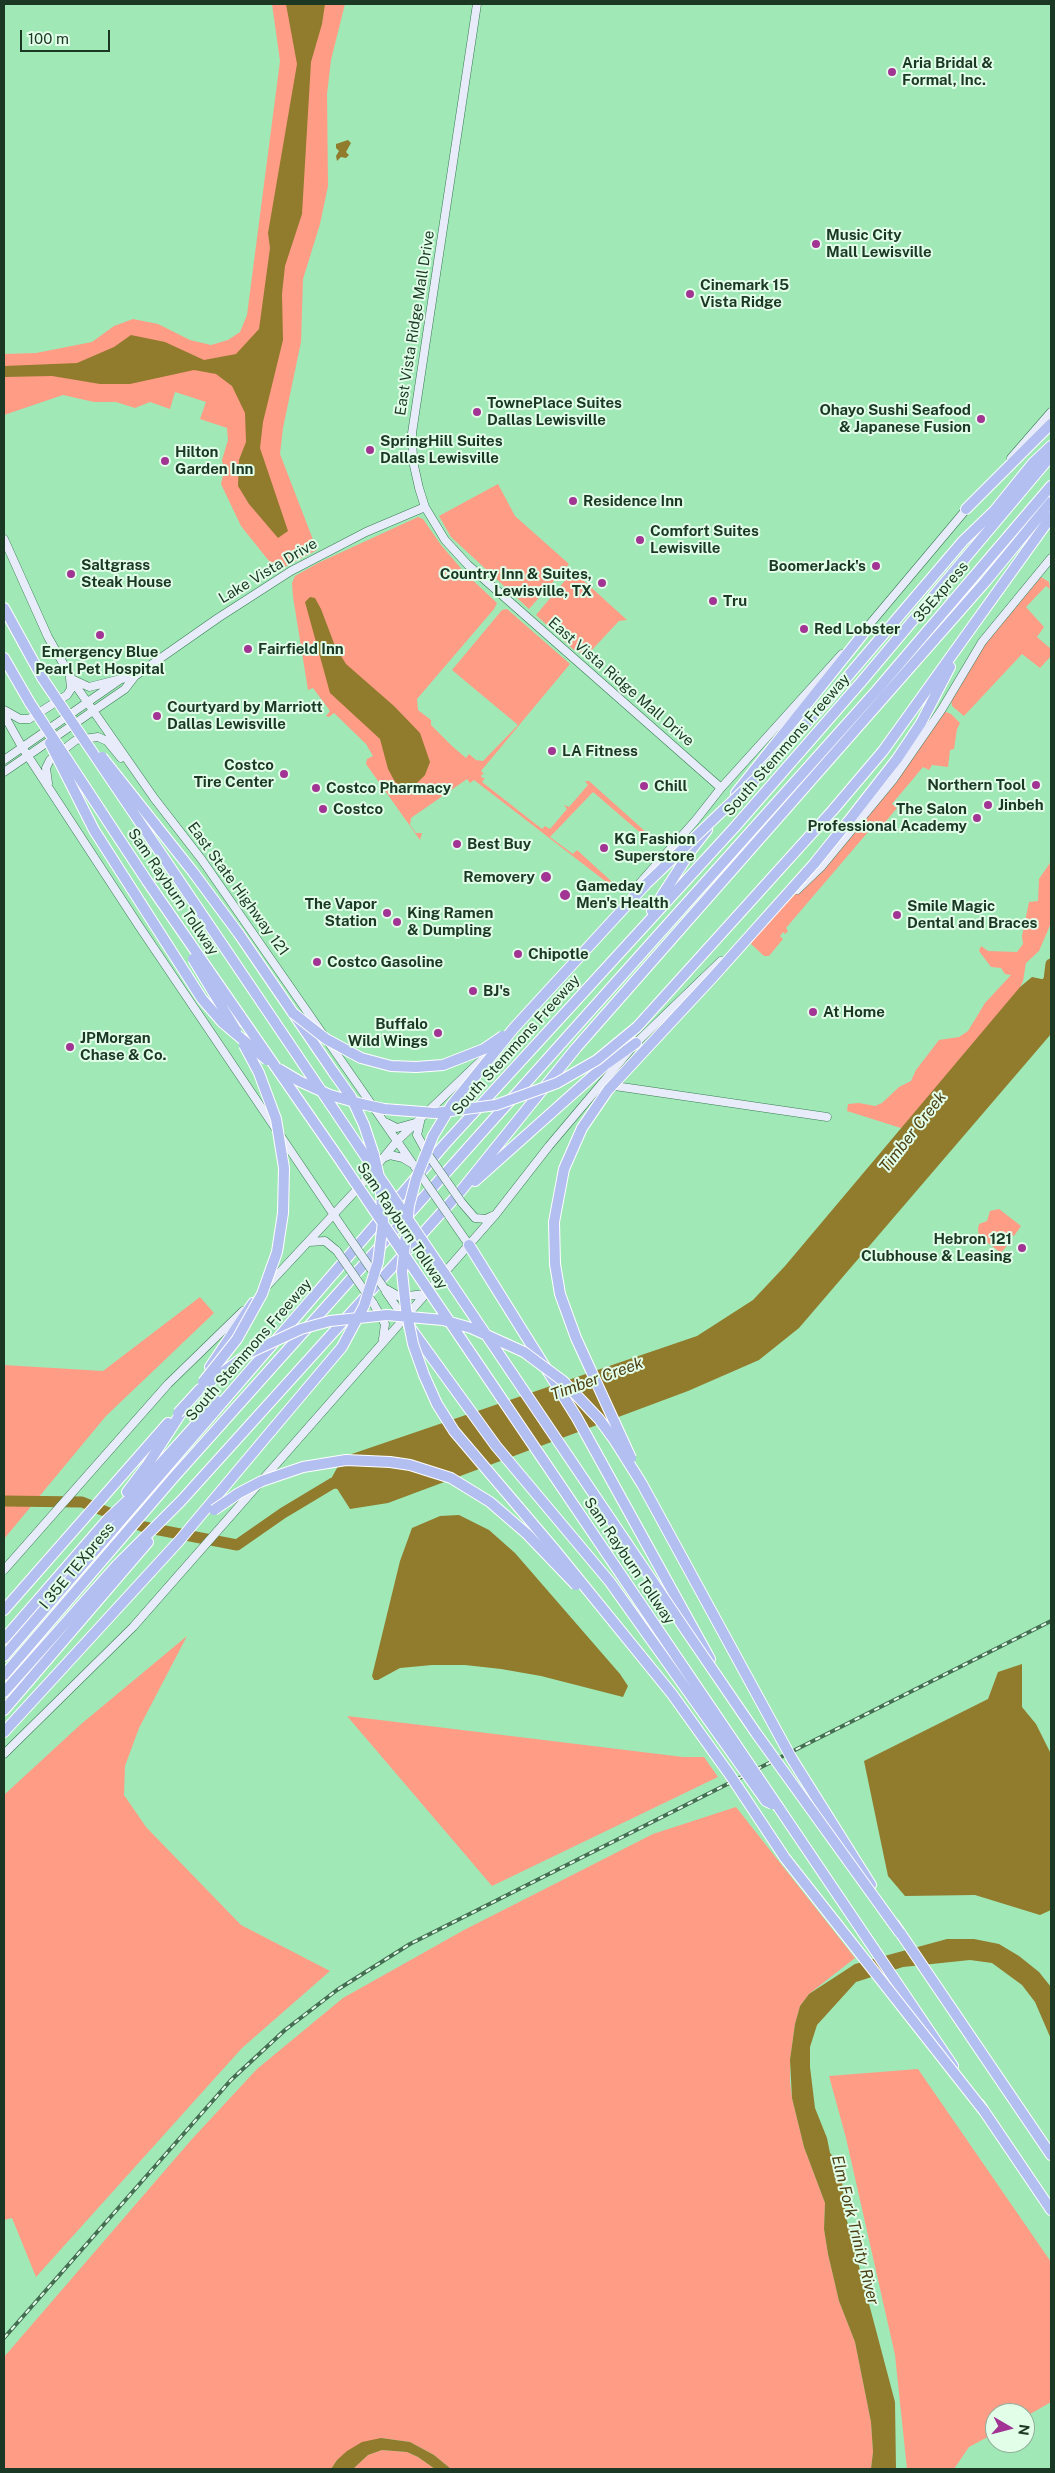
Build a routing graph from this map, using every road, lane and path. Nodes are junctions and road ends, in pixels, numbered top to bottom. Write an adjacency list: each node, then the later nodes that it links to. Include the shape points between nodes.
1 (477, 4): 10 (main road, East Vista Ridge Mall Drive, via 412,433 414,472)
2 (1051, 412): 11 (main road, South Stemmons Freeway)
3 (1051, 424): 11 (highway)
4 (1051, 446): 38 (highway, bridge, via 995,510 962,541 761,774 646,884)
5 (1051, 456): 36 (highway, South Stemmons Freeway, via 862,682)
6 (1051, 479): 8 (highway)
7 (1051, 486): 8 (highway, 35Express)
8 (1041, 498): 58 (highway, 35Express, via 877,690)
9 (1051, 502): 47 (highway, via 986,581 576,1048)
10 (425, 507): 20 (main road, Lake Vista Drive, via 366,532 293,570); 33 (main road, East Vista Ridge Mall Drive, via 445,540 468,565)
11 (966, 509): 16 (main road, South Stemmons Freeway)
12 (1051, 516): 17 (highway)
13 (4, 539): 19 (main road, East State Highway 121, via 30,600)
14 (1051, 558): 39 (main road, via 982,642 942,709 893,780 822,866)
15 (4, 608): 22 (highway, Sam Rayburn Tollway)
16 (863, 634): 33 (main road, South Stemmons Freeway); 36 (highway, via 692,849)
17 (962, 642): 23 (highway, bridge, via 883,751 637,1027 597,1060 557,1083 496,1105 435,1113 384,1109 330,1095 299,1081 251,1048 218,1017 176,959 99,838); 59 (highway, bridge, via 921,722 897,759 814,864 608,1090 582,1128 564,1169 554,1222 560,1294 576,1338)
18 (4, 658): 23 (highway, Sam Rayburn Tollway)
19 (70, 676): 21 (main road, via 88,686); 24 (main road, East State Highway 121); 25 (main road, via 71,689 67,695 29,719 20,719)
20 (135, 676): 21 (main road, Lake Vista Drive); 26 (main road, Lake Vista Drive, via 125,688)
21 (119, 680): 24 (main road, Lake Vista Drive)
22 (45, 683): 37 (highway, bridge, via 194,872); 70 (highway, Sam Rayburn Tollway, bridge)
23 (28, 700): 35 (highway, Sam Rayburn Tollway, bridge)
24 (88, 702): 26 (main road, East State Highway 121); 28 (main road, Lake Vista Drive)
25 (4, 710)
26 (94, 710): 29 (main road, Lake Vista Drive); 34 (main road, East State Highway 121)
27 (4, 715): 28 (main road)
28 (22, 747): 29 (main road); 30 (main road, Lake Vista Drive)
29 (29, 757): 31 (main road, Lake Vista Drive); 32 (main road)
30 (4, 760)
31 (4, 772)
32 (50, 788): 34 (main road, via 46,768 50,760 76,740 98,737 107,741); 48 (main road)
33 (721, 788): 43 (main road, South Stemmons Freeway, via 670,851 505,1038)
34 (152, 796): 42 (main road, East State Highway 121, via 202,860)
35 (147, 881): 57 (highway, bridge, via 259,1073 276,1119 284,1168 281,1233 262,1294 237,1339); 74 (highway, Sam Rayburn Tollway, bridge)
36 (637, 935): 58 (highway, South Stemmons Freeway, via 445,1144)
37 (293, 1013): 38 (highway, bridge, via 326,1039 361,1058 391,1066 443,1065 464,1059); 60 (highway, bridge, via 351,1097 366,1132 380,1181 382,1202 378,1262 364,1306 342,1347)
38 (514, 1028): 65 (highway, bridge, via 451,1106 433,1136 416,1179 404,1235 402,1272 406,1309 424,1375 454,1431)
39 (636, 1043): 40 (main road); 47 (highway, via 605,1065 497,1163)
40 (602, 1083): 41 (main road); 49 (main road)
41 (827, 1117)
42 (382, 1118): 43 (main road, via 397,1128); 44 (main road, East State Highway 121)
43 (421, 1120): 44 (main road, South Stemmons Freeway); 49 (main road, bridge, via 417,1135 470,1214 481,1220)
44 (397, 1141): 45 (main road, South Stemmons Freeway); 46 (main road, East State Highway 121)
45 (382, 1159): 46 (main road, via 390,1155 403,1158); 48 (main road, South Stemmons Freeway)
46 (414, 1166): 51 (main road, East State Highway 121, bridge)
47 (460, 1192): 62 (highway)
48 (334, 1214): 50 (main road, South Stemmons Freeway); 52 (main road, bridge)
49 (496, 1214): 51 (main road)
50 (309, 1242): 54 (main road, South Stemmons Freeway); 56 (main road, bridge, via 325,1241 337,1251 385,1324)
51 (469, 1245): 53 (main road); 70 (highway, bridge, via 577,1418)
52 (384, 1288): 53 (main road, via 400,1297); 55 (main road)
53 (425, 1294): 55 (main road)
54 (258, 1296): 58 (highway, via 236,1326); 63 (main road, South Stemmons Freeway, via 168,1384)
55 (404, 1318): 56 (main road); 74 (highway, bridge, via 496,1446 610,1582 766,1800)
56 (381, 1343): 73 (main road, via 133,1627)
57 (178, 1413): 59 (highway, bridge, via 222,1371 274,1339 330,1321 372,1315 414,1316 471,1328 524,1352 545,1367 599,1419); 64 (highway)
58 (160, 1471): 61 (highway, I 35E TEXpress); 66 (highway, via 108,1519)
59 (642, 1484): 75 (highway, bridge, via 792,1758)
60 (179, 1540): 65 (highway, bridge, via 239,1492 283,1473 346,1460 410,1465 457,1482 508,1515); 72 (highway)
61 (98, 1556): 67 (highway); 68 (highway, I 35E TEXpress)
62 (120, 1568): 69 (highway); 71 (highway)
63 (4, 1570)
64 (4, 1610)
65 (621, 1634): 76 (highway, bridge, via 672,1694 785,1858)
66 (4, 1639)
67 (4, 1656)
68 (4, 1675)
69 (4, 1692)
70 (732, 1698): 75 (highway, bridge)
71 (4, 1710)
72 (4, 1732)
73 (4, 1754)
74 (779, 1808): 76 (highway, Sam Rayburn Tollway, bridge)
75 (900, 1933): 77 (highway)
76 (984, 2111): 78 (highway)
77 (1051, 2155)
78 (1051, 2210)

